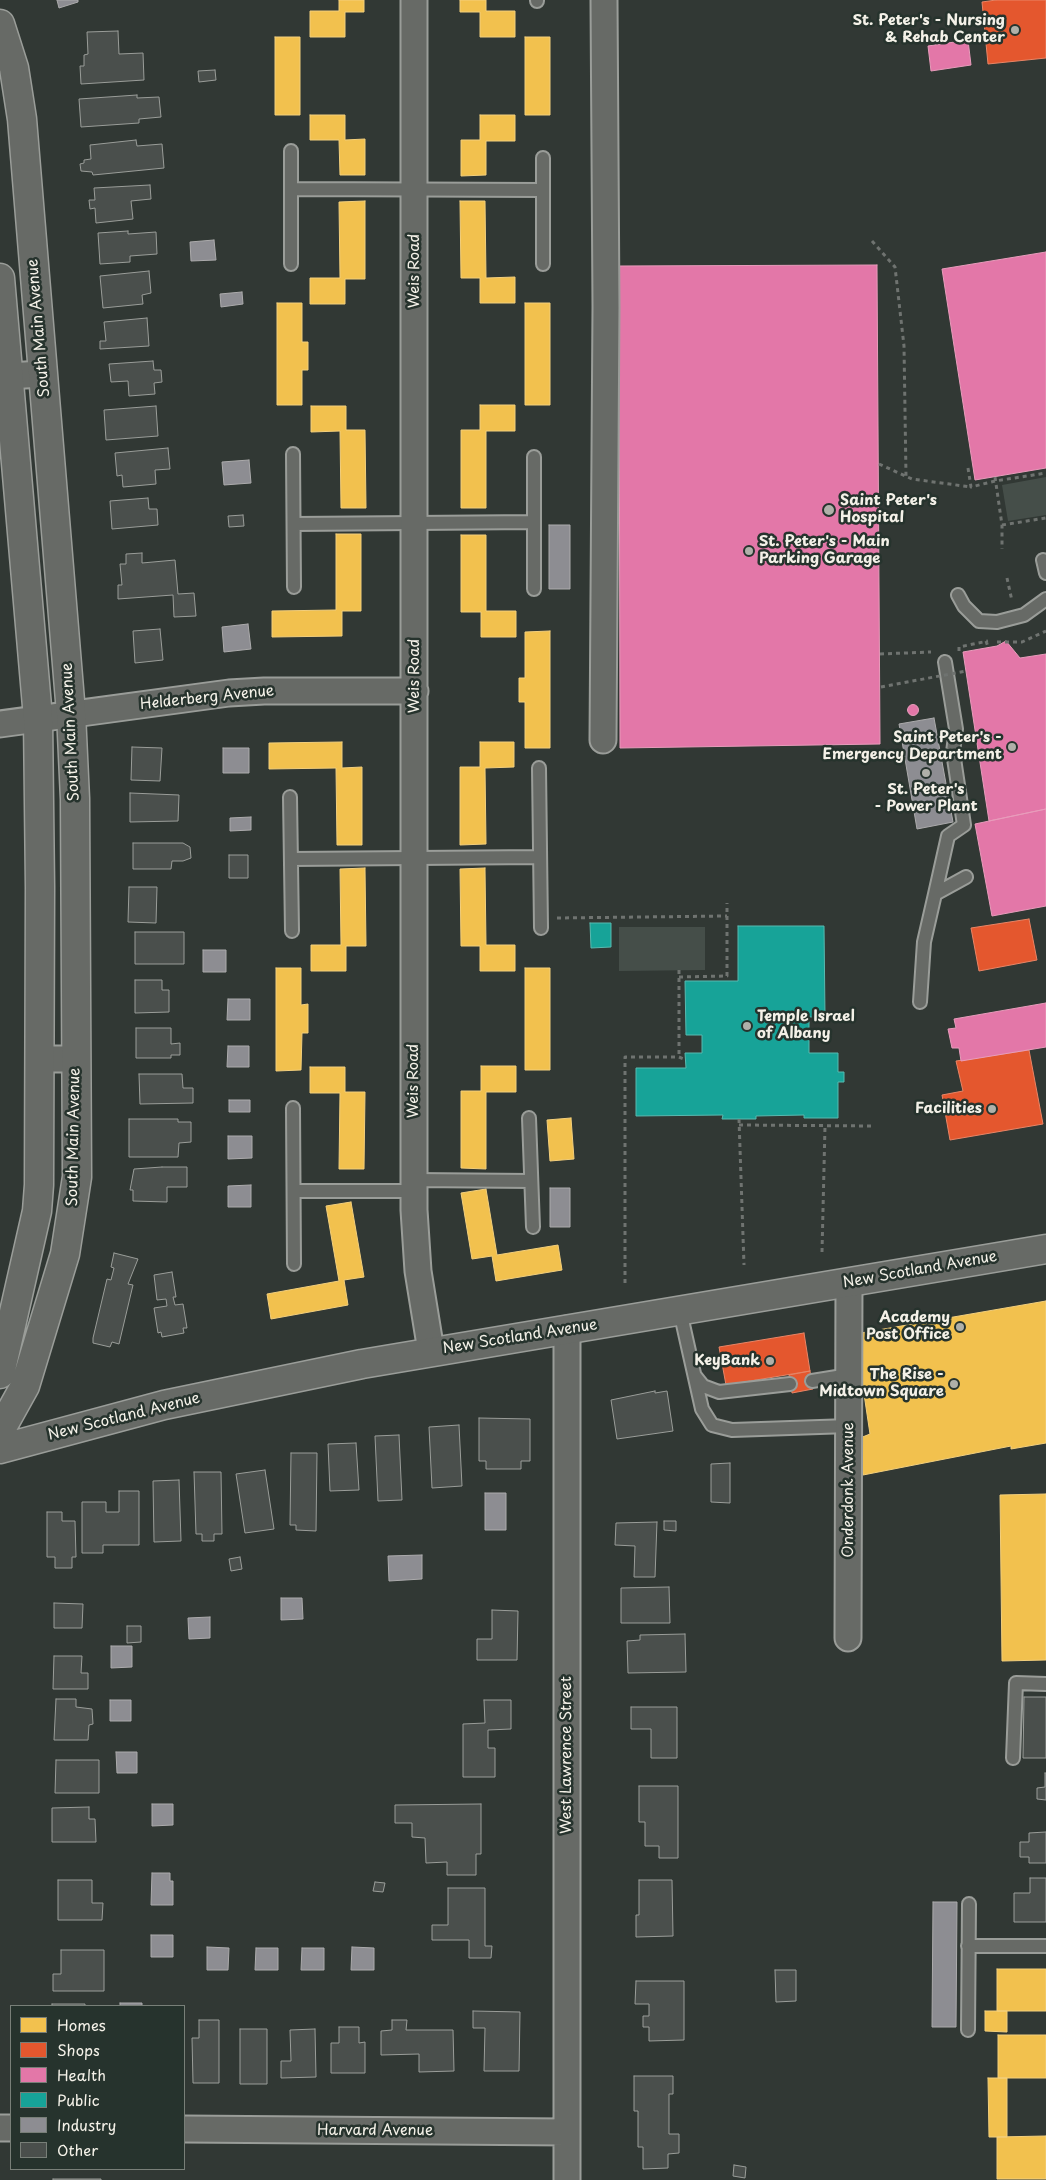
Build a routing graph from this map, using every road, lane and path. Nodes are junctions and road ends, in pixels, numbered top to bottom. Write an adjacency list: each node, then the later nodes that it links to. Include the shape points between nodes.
1 (414, 0): 8 (street, Weis Road)
2 (604, 0): 53 (street)
3 (0, 24): 4 (street, South Main Avenue)
4 (8, 79): 14 (street, South Main Avenue, via 22,119)
5 (291, 151): 7 (lane)
6 (543, 158): 9 (lane)
7 (291, 190): 8 (lane); 11 (lane)
8 (415, 190): 9 (lane); 26 (street, Weis Road)
9 (543, 190): 12 (lane)
10 (872, 241): 21 (path, via 895,267 904,346)
11 (291, 264)
12 (543, 264)
13 (0, 278): 15 (street)
14 (42, 374): 15 (street); 50 (street, South Main Avenue)
15 (8, 376): 51 (street)
16 (293, 454): 27 (lane)
17 (534, 457): 25 (lane)
18 (879, 464): 21 (path)
19 (968, 468): 23 (path)
20 (1046, 473): 22 (path)
21 (906, 476): 23 (path)
22 (995, 479): 23 (path); 28 (path)
23 (971, 487)
24 (1046, 518): 28 (path)
25 (534, 522): 26 (lane); 34 (lane)
26 (415, 523): 27 (lane); 49 (street, Weis Road)
27 (294, 524): 33 (lane)
28 (1002, 525): 29 (path)
29 (1002, 549)
30 (1044, 560): 31 (lane)
31 (1046, 573)
32 (1007, 578): 37 (path)
33 (294, 587)
34 (534, 590)
35 (958, 596): 36 (lane, via 979,621 997,622 1024,615)
36 (1046, 599)
37 (1013, 606)
38 (1046, 631): 39 (path, via 1022,642)
39 (986, 641): 40 (path); 41 (path)
40 (958, 647): 42 (path); 45 (path)
41 (988, 648)
42 (951, 649)
43 (936, 652): 44 (path)
44 (880, 654)
45 (959, 654)
46 (945, 662): 60 (lane, via 956,729 953,752 964,825 948,836)
47 (966, 671): 48 (path, bridge)
48 (881, 687)
49 (415, 691): 50 (street, Helderberg Avenue, via 246,692); 57 (street, Weis Road)
50 (72, 713): 51 (street, Helderberg Avenue); 70 (street, South Main Avenue)
51 (38, 718): 52 (street, Helderberg Avenue); 69 (street)
52 (0, 724)
53 (603, 740)
54 (539, 768): 56 (lane)
55 (290, 796): 58 (lane)
56 (540, 857): 57 (lane); 63 (lane)
57 (415, 858): 58 (lane); 79 (street, Weis Road)
58 (291, 859): 64 (lane)
59 (966, 877): 60 (lane)
60 (935, 894): 67 (lane, via 924,942)
61 (727, 903): 62 (path)
62 (727, 916): 63 (path); 66 (path, via 727,976)
63 (540, 923)
64 (292, 931)
65 (679, 970): 66 (path)
66 (679, 977): 68 (path)
67 (920, 1002)
68 (679, 1057): 71 (path); 87 (path, via 625,1057)
69 (40, 1059): 70 (street); 92 (street, via 37,1211)
70 (76, 1059): 97 (street, South Main Avenue, via 77,1177 71,1230 25,1386)
71 (686, 1060)
72 (293, 1108): 80 (lane)
73 (529, 1118): 78 (lane)
74 (739, 1119): 75 (path)
75 (739, 1125): 76 (path); 85 (path)
76 (824, 1126): 77 (path); 83 (path)
77 (874, 1126)
78 (531, 1181): 79 (lane); 81 (lane)
79 (414, 1186): 80 (lane); 90 (street, Weis Road, via 418,1271)
80 (294, 1191): 84 (lane)
81 (533, 1227)
82 (1046, 1249): 86 (street, New Scotland Avenue)
83 (822, 1252)
84 (294, 1264)
85 (744, 1264)
86 (849, 1282): 88 (street, New Scotland Avenue); 93 (street, Onderdonk Avenue)
87 (625, 1283)
88 (680, 1311): 89 (street, New Scotland Avenue); 91 (lane)
89 (568, 1329): 90 (street, New Scotland Avenue); 107 (street, West Lawrence Street)
90 (431, 1351): 98 (street, New Scotland Avenue, via 164,1405)
91 (692, 1367): 95 (lane, via 702,1386 719,1392); 96 (lane, via 703,1413 717,1428)
92 (0, 1374)
93 (849, 1375): 94 (lane); 96 (street, Onderdonk Avenue)
94 (812, 1381)
95 (790, 1384)
96 (849, 1426): 99 (street, Onderdonk Avenue)
97 (0, 1431)
98 (0, 1449)
99 (848, 1638)
100 (1046, 1684): 101 (lane, via 1016,1683)
101 (1013, 1758)
102 (969, 1904): 103 (lane)
103 (968, 1946): 104 (lane); 105 (lane)
104 (1046, 1946)
105 (968, 2030)
106 (185, 2129): 107 (street, Harvard Avenue)
107 (566, 2132): 108 (street, West Lawrence Street)
108 (566, 2180)

